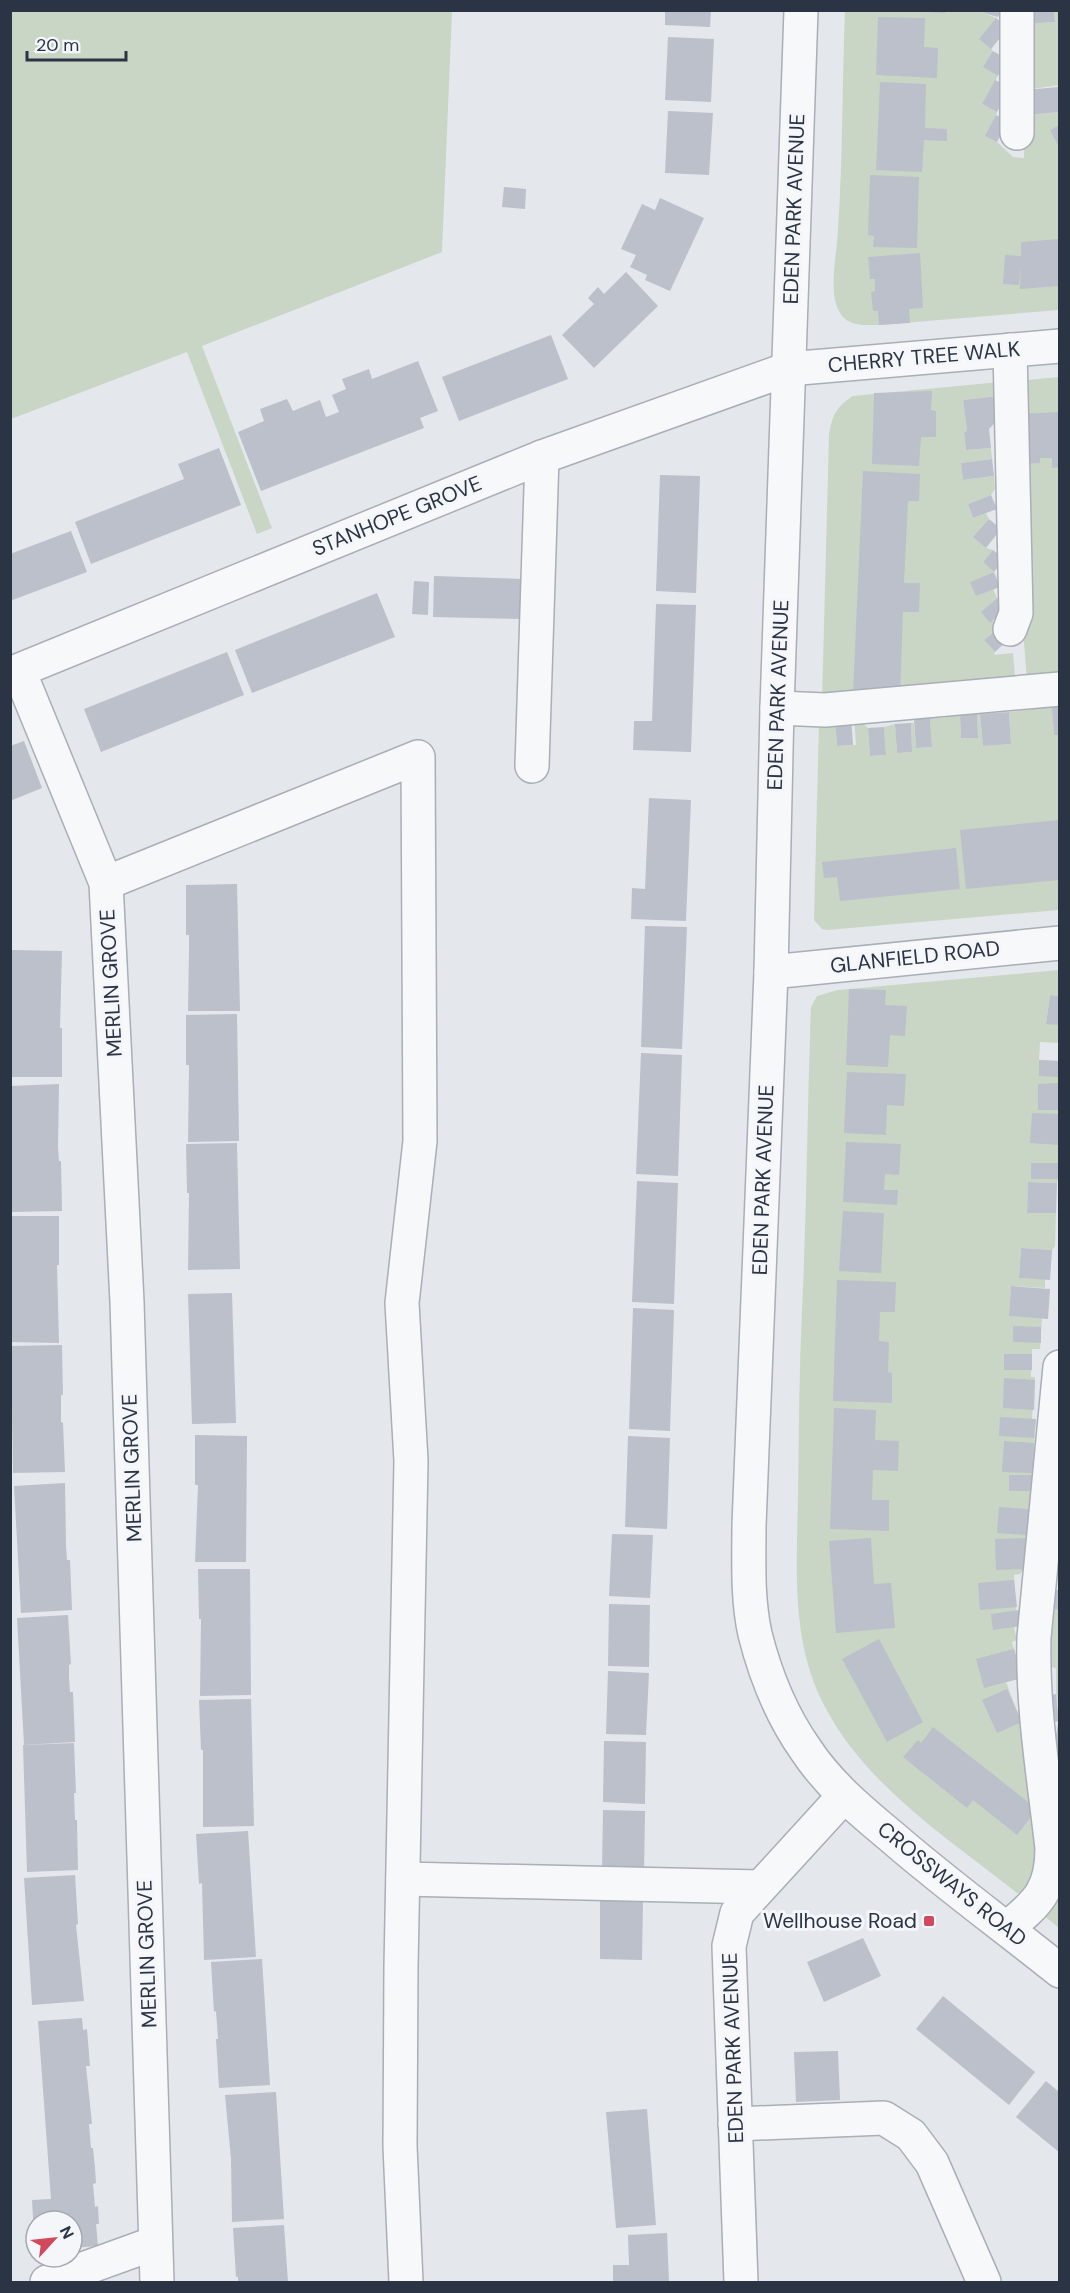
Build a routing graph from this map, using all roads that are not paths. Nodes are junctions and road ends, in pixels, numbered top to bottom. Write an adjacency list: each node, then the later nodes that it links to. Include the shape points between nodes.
1 (801, 10): 6 (street, EDEN PARK AVENUE)
2 (1017, 10): 3 (street)
3 (1017, 133)
4 (1059, 346): 5 (street, CHERRY TREE WALK)
5 (1010, 350): 6 (street, CHERRY TREE WALK); 8 (street, via 1016,613)
6 (788, 369): 7 (street, STANHOPE GROVE); 11 (street, EDEN PARK AVENUE)
7 (542, 457): 9 (street, STANHOPE GROVE); 12 (street)
8 (1010, 629)
9 (15, 673): 13 (street, MERLIN GROVE)
10 (1059, 688): 11 (street, via 825,710)
11 (777, 708): 15 (street, EDEN PARK AVENUE)
12 (532, 766)
13 (106, 883): 18 (street, via 418,757 420,1141 402,1303 411,1461); 23 (street, MERLIN GROVE, via 128,1314)
14 (1059, 943): 15 (street, GLANFIELD ROAD)
15 (771, 972): 17 (street, EDEN PARK AVENUE, via 749,1525 750,1600 762,1659 783,1712 807,1752)
16 (1059, 1368): 20 (street, via 1033,1671 1052,1868 1034,1906)
17 (844, 1797): 19 (street, EDEN PARK AVENUE); 20 (street, CROSSWAYS ROAD)
18 (402, 1879): 19 (street); 26 (street, via 400,2146)
19 (759, 1887): 22 (street, EDEN PARK AVENUE, via 737,1913 729,1946)
20 (1007, 1928): 21 (street, CROSSWAYS ROAD)
21 (1059, 1971)
22 (735, 2124): 27 (street, EDEN PARK AVENUE); 28 (street, via 884,2118 911,2135 932,2163)
23 (156, 2243): 24 (street); 25 (street, MERLIN GROVE)
24 (47, 2283)
25 (157, 2283)
26 (406, 2283)
27 (741, 2283)
28 (984, 2283)

